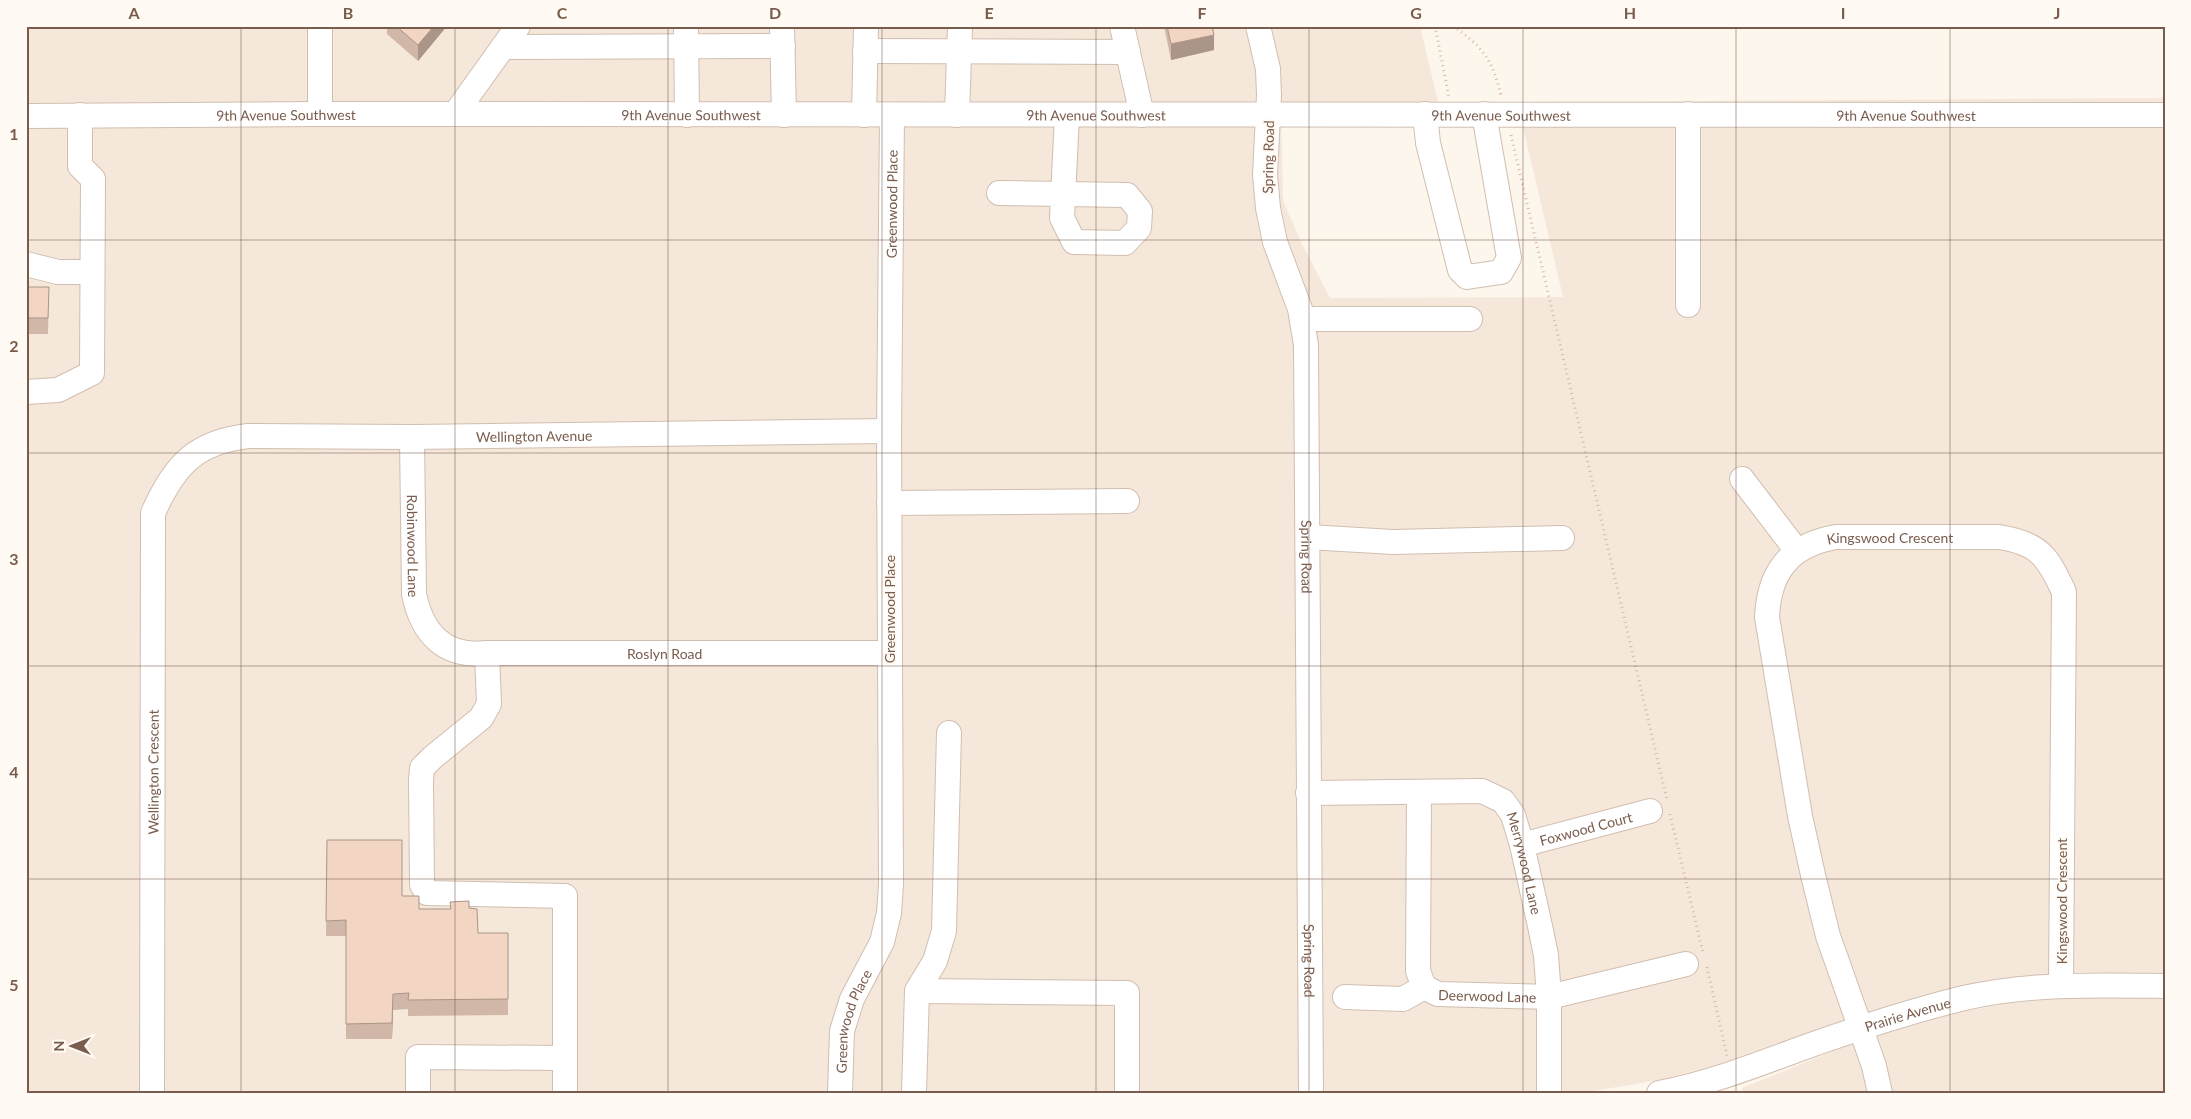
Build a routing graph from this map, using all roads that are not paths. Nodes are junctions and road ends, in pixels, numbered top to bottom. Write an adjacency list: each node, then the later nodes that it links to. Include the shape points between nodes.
1 (320, 26): 13 (street)
2 (518, 26): 9 (street)
3 (866, 26): 10 (street)
4 (960, 26): 11 (street)
5 (1122, 26): 12 (street)
6 (1258, 26): 26 (street, Spring Road, via 1268,69)
7 (686, 36): 8 (street); 9 (street); 19 (street)
8 (782, 36): 20 (street)
9 (503, 47): 14 (street)
10 (865, 52): 11 (street); 21 (street)
11 (960, 52): 12 (street); 23 (street)
12 (1128, 52): 25 (street)
13 (320, 114): 14 (street, 9th Avenue Southwest); 18 (street, 9th Avenue Southwest)
14 (455, 114): 19 (street, 9th Avenue Southwest)
15 (1425, 114): 16 (street, 9th Avenue Southwest); 16 (street, via 1428,143 1460,270 1467,277 1501,272 1509,258); 26 (street, 9th Avenue Southwest)
16 (1495, 114): 17 (street, 9th Avenue Southwest)
17 (1688, 114): 27 (street, 9th Avenue Southwest); 32 (street)
18 (80, 115): 28 (street, 9th Avenue Southwest); 31 (street, via 80,166 93,179)
19 (687, 115): 20 (street, 9th Avenue Southwest)
20 (784, 115): 21 (street, 9th Avenue Southwest)
21 (864, 115): 22 (street, 9th Avenue Southwest)
22 (892, 115): 23 (street, 9th Avenue Southwest); 36 (street, Greenwood Place)
23 (957, 115): 24 (street, 9th Avenue Southwest)
24 (1067, 115): 25 (street, 9th Avenue Southwest); 29 (street, via 1063,193)
25 (1142, 115): 26 (street, 9th Avenue Southwest)
26 (1268, 115): 34 (street, Spring Road, via 1265,175 1268,208)
27 (2165, 115)
28 (26, 116)
29 (999, 193)
30 (26, 264): 31 (street, via 58,272)
31 (92, 272): 35 (street, via 92,373 58,390)
32 (1688, 305)
33 (1470, 319): 34 (street)
34 (1302, 320): 42 (street, Spring Road, via 1307,380)
35 (26, 392)
36 (889, 431): 37 (street, Wellington Avenue); 41 (street, Greenwood Place)
37 (412, 437): 38 (street, Wellington Avenue, via 226,438); 45 (street, Robinwood Lane, via 414,594 418,614)
38 (186, 460): 62 (street, Wellington Crescent, via 162,493 153,513)
39 (1742, 479): 44 (street)
40 (1127, 501): 41 (street)
41 (889, 504): 47 (street, Greenwood Place)
42 (1308, 537): 43 (street, via 1393,542); 50 (street, Spring Road)
43 (1562, 538)
44 (1797, 550): 54 (street, Kingswood Crescent, via 1819,540 1836,537 1999,537 2018,540 2035,548 2049,562 2064,592); 60 (street, Kingswood Crescent, via 1776,575 1768,595 1767,617 1813,875 1828,936)
45 (442, 644): 46 (street, Roslyn Road, via 471,655)
46 (487, 653): 47 (street, Roslyn Road); 61 (street, via 489,704 481,718 422,768 422,885 428,894 565,896)
47 (889, 653): 65 (street, Greenwood Place, via 889,913 882,942 852,999 842,1031)
48 (949, 733): 57 (street, via 944,931 935,961)
49 (1419, 792): 50 (street, Merrywood Lane); 52 (street, Merrywood Lane, via 1482,791 1503,801 1513,815); 56 (street, Deerwood Lane, via 1418,971)
50 (1308, 793): 68 (street, Spring Road)
51 (1650, 811): 52 (street, Foxwood Court)
52 (1522, 845): 58 (street, Merrywood Lane, via 1546,955)
53 (1686, 964): 58 (street, Deerwood Lane)
54 (2061, 985): 55 (street, Prairie Avenue); 60 (street, Prairie Avenue, via 1966,998)
55 (2165, 986)
56 (1424, 987): 58 (street, Deerwood Lane, via 1438,994); 59 (street, via 1403,998)
57 (917, 992): 66 (street); 67 (street, via 1127,994)
58 (1549, 997): 69 (street, Merrywood Lane)
59 (1345, 998)
60 (1861, 1028): 70 (street, Prairie Avenue, via 1732,1074); 71 (street, Kingswood Crescent)
61 (565, 1058): 63 (street, via 418,1057); 64 (street)
62 (152, 1093)
63 (418, 1093)
64 (565, 1093)
65 (840, 1093)
66 (914, 1093)
67 (1127, 1093)
68 (1311, 1093)
69 (1549, 1093)
70 (1660, 1093)
71 (1880, 1093)

